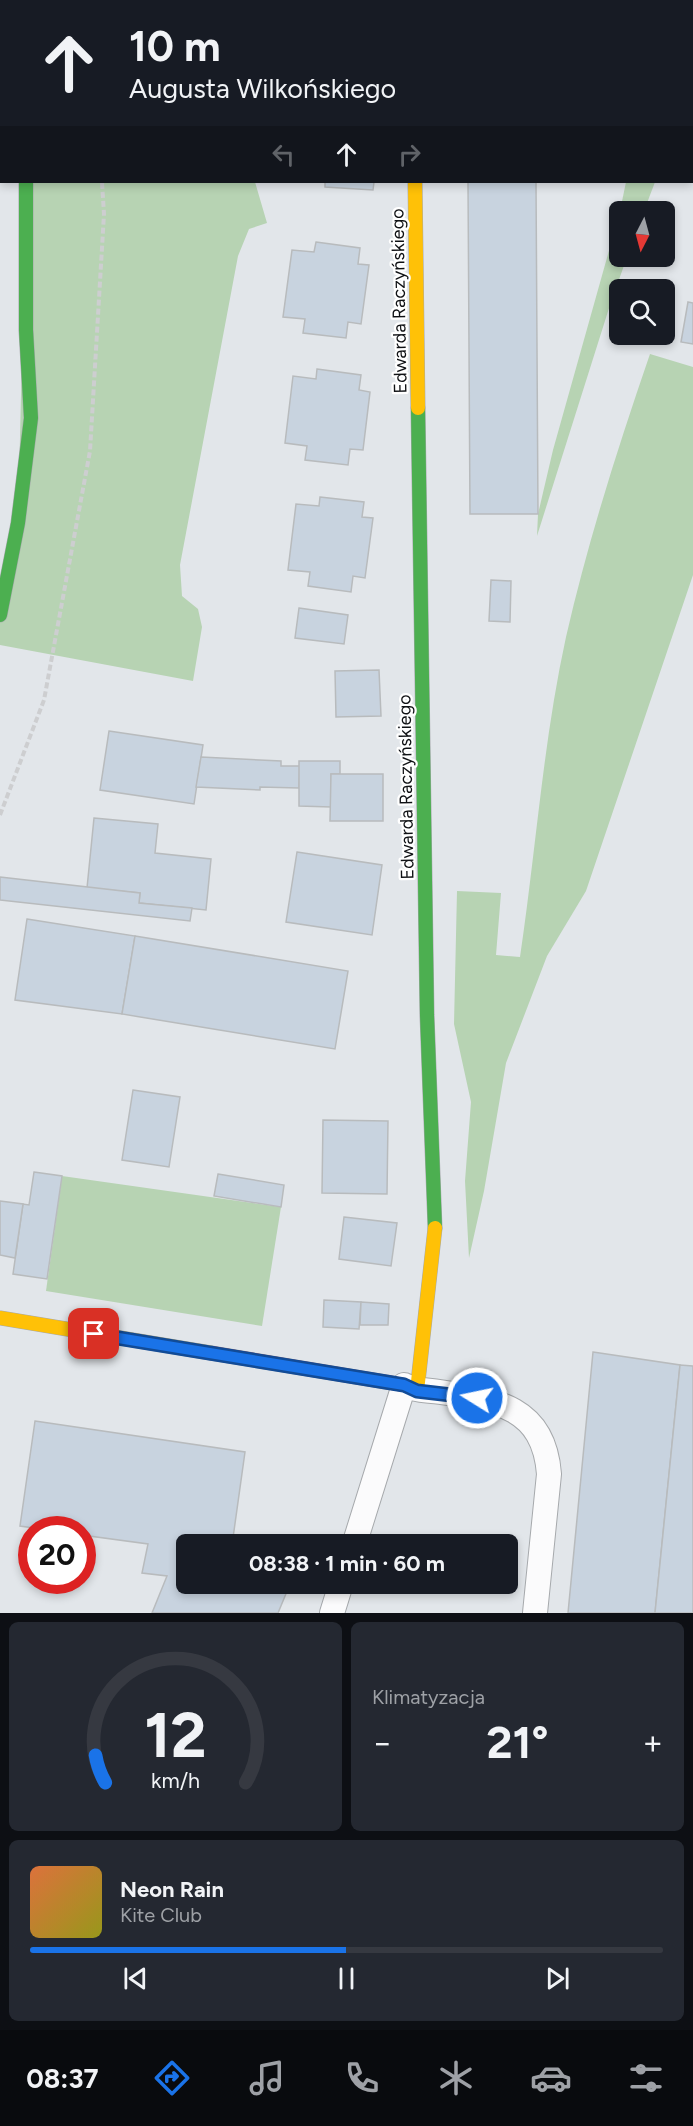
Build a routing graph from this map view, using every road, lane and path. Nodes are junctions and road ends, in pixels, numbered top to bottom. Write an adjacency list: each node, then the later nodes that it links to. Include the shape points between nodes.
1 (26, 183): 4 (street, via 26,330 31,418 18,523)
2 (102, 183): 5 (path, via 104,214 90,451 44,700)
3 (415, 183): 7 (street, Edwarda Raczyńskiego, via 427,1015 435,1236)
4 (0, 615)
5 (0, 815)
6 (0, 1318): 7 (street)
7 (410, 1388): 8 (lane); 11 (lane, via 508,1406 526,1417 539,1434 548,1453 549,1474)
8 (358, 1534)
9 (338, 1594): 10 (lane)
10 (332, 1613)
11 (535, 1613)

